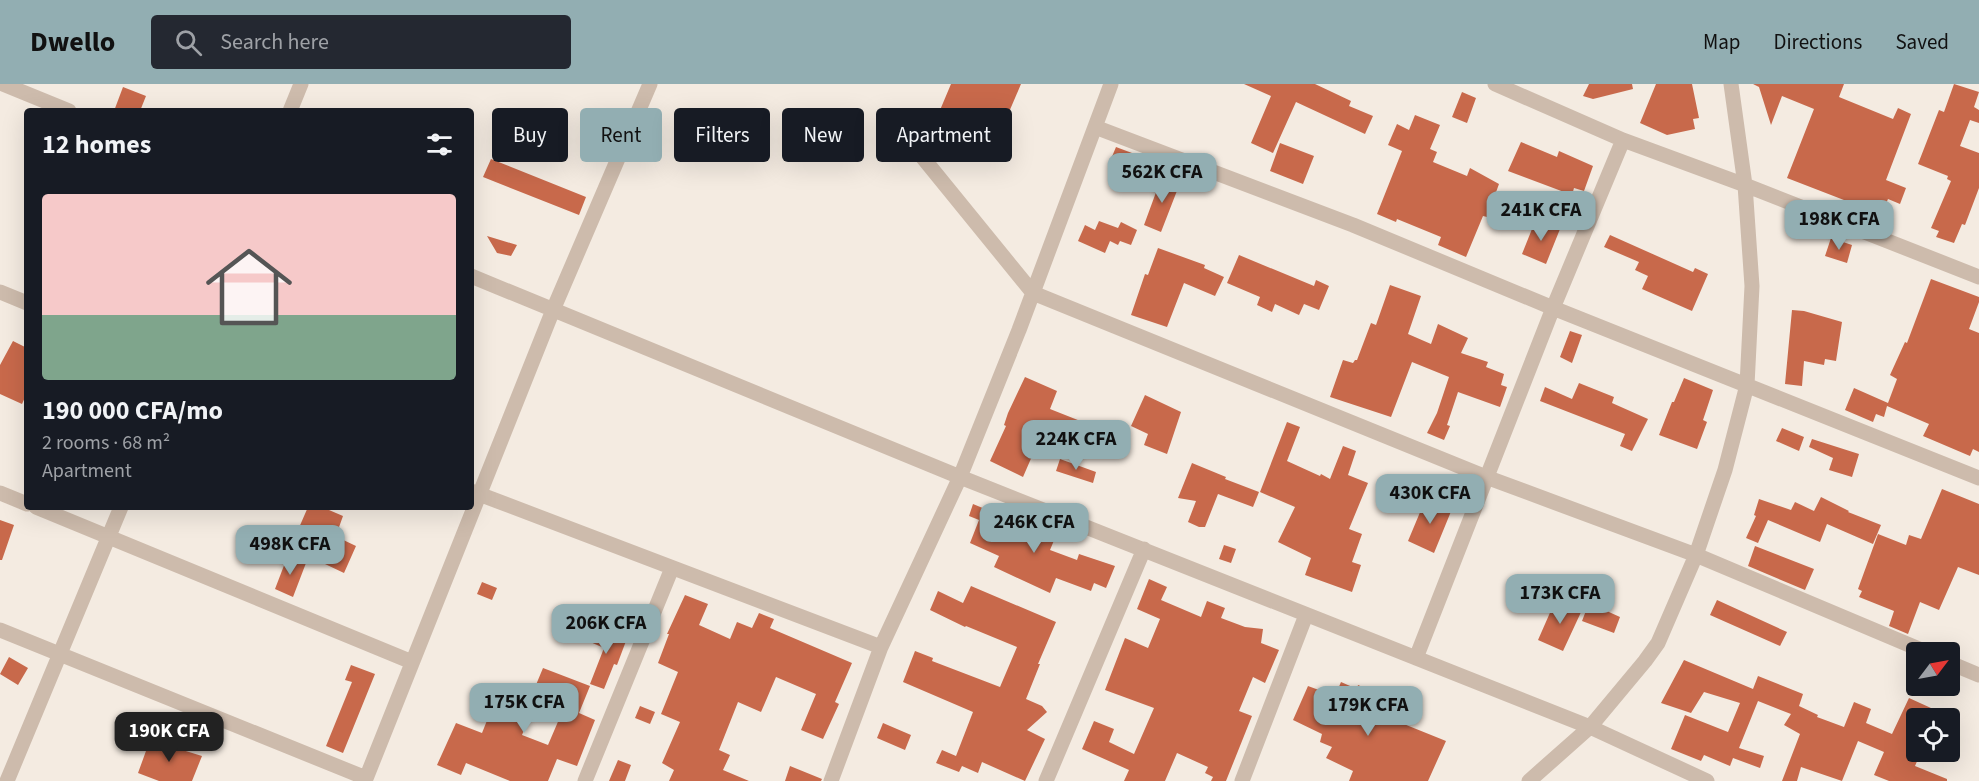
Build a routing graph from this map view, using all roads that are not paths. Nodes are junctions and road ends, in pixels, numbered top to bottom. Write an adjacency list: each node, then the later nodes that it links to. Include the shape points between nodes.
1 (3, 84): 7 (street)
2 (301, 84): 8 (street)
3 (650, 84): 19 (street)
4 (1111, 84): 9 (street)
5 (1495, 84): 10 (street)
6 (1731, 84): 12 (street)
7 (62, 108)
8 (291, 108)
9 (1095, 127): 16 (street); 18 (street, via 1353,225)
10 (1623, 140): 12 (street); 18 (street)
11 (926, 162): 16 (street)
12 (1745, 185): 14 (street); 20 (street, via 1752,286)
13 (474, 277): 19 (street)
14 (1979, 277)
15 (0, 292): 17 (street)
16 (1033, 293): 21 (street); 22 (street)
17 (24, 302)
18 (1553, 308): 20 (street); 22 (street)
19 (553, 310): 21 (street); 25 (street)
20 (1747, 385): 23 (street); 32 (street, via 1725,470)
21 (960, 477): 31 (street); 37 (street)
22 (1486, 477): 32 (street); 39 (street)
23 (1979, 477)
24 (0, 493): 26 (street)
25 (475, 493): 33 (street)
26 (24, 503)
27 (44, 510): 30 (street)
28 (120, 510): 30 (street)
29 (469, 510): 40 (street)
30 (109, 536): 38 (street); 40 (street)
31 (1144, 549): 34 (street); 48 (street)
32 (1696, 555): 36 (street); 43 (street, via 1658,643)
33 (672, 568): 37 (street); 46 (street)
34 (1306, 615): 39 (street); 49 (street)
35 (0, 630): 38 (street)
36 (1906, 644)
37 (881, 647): 47 (street)
38 (60, 653): 44 (street); 45 (street)
39 (1416, 658): 43 (street)
40 (412, 662): 44 (street)
41 (1960, 667): 42 (street)
42 (1979, 675)
43 (1590, 727): 50 (street); 51 (street)
44 (365, 780)
45 (7, 781)
46 (585, 781)
47 (831, 781)
48 (1046, 781)
49 (1242, 781)
50 (1529, 781)
51 (1707, 781)

